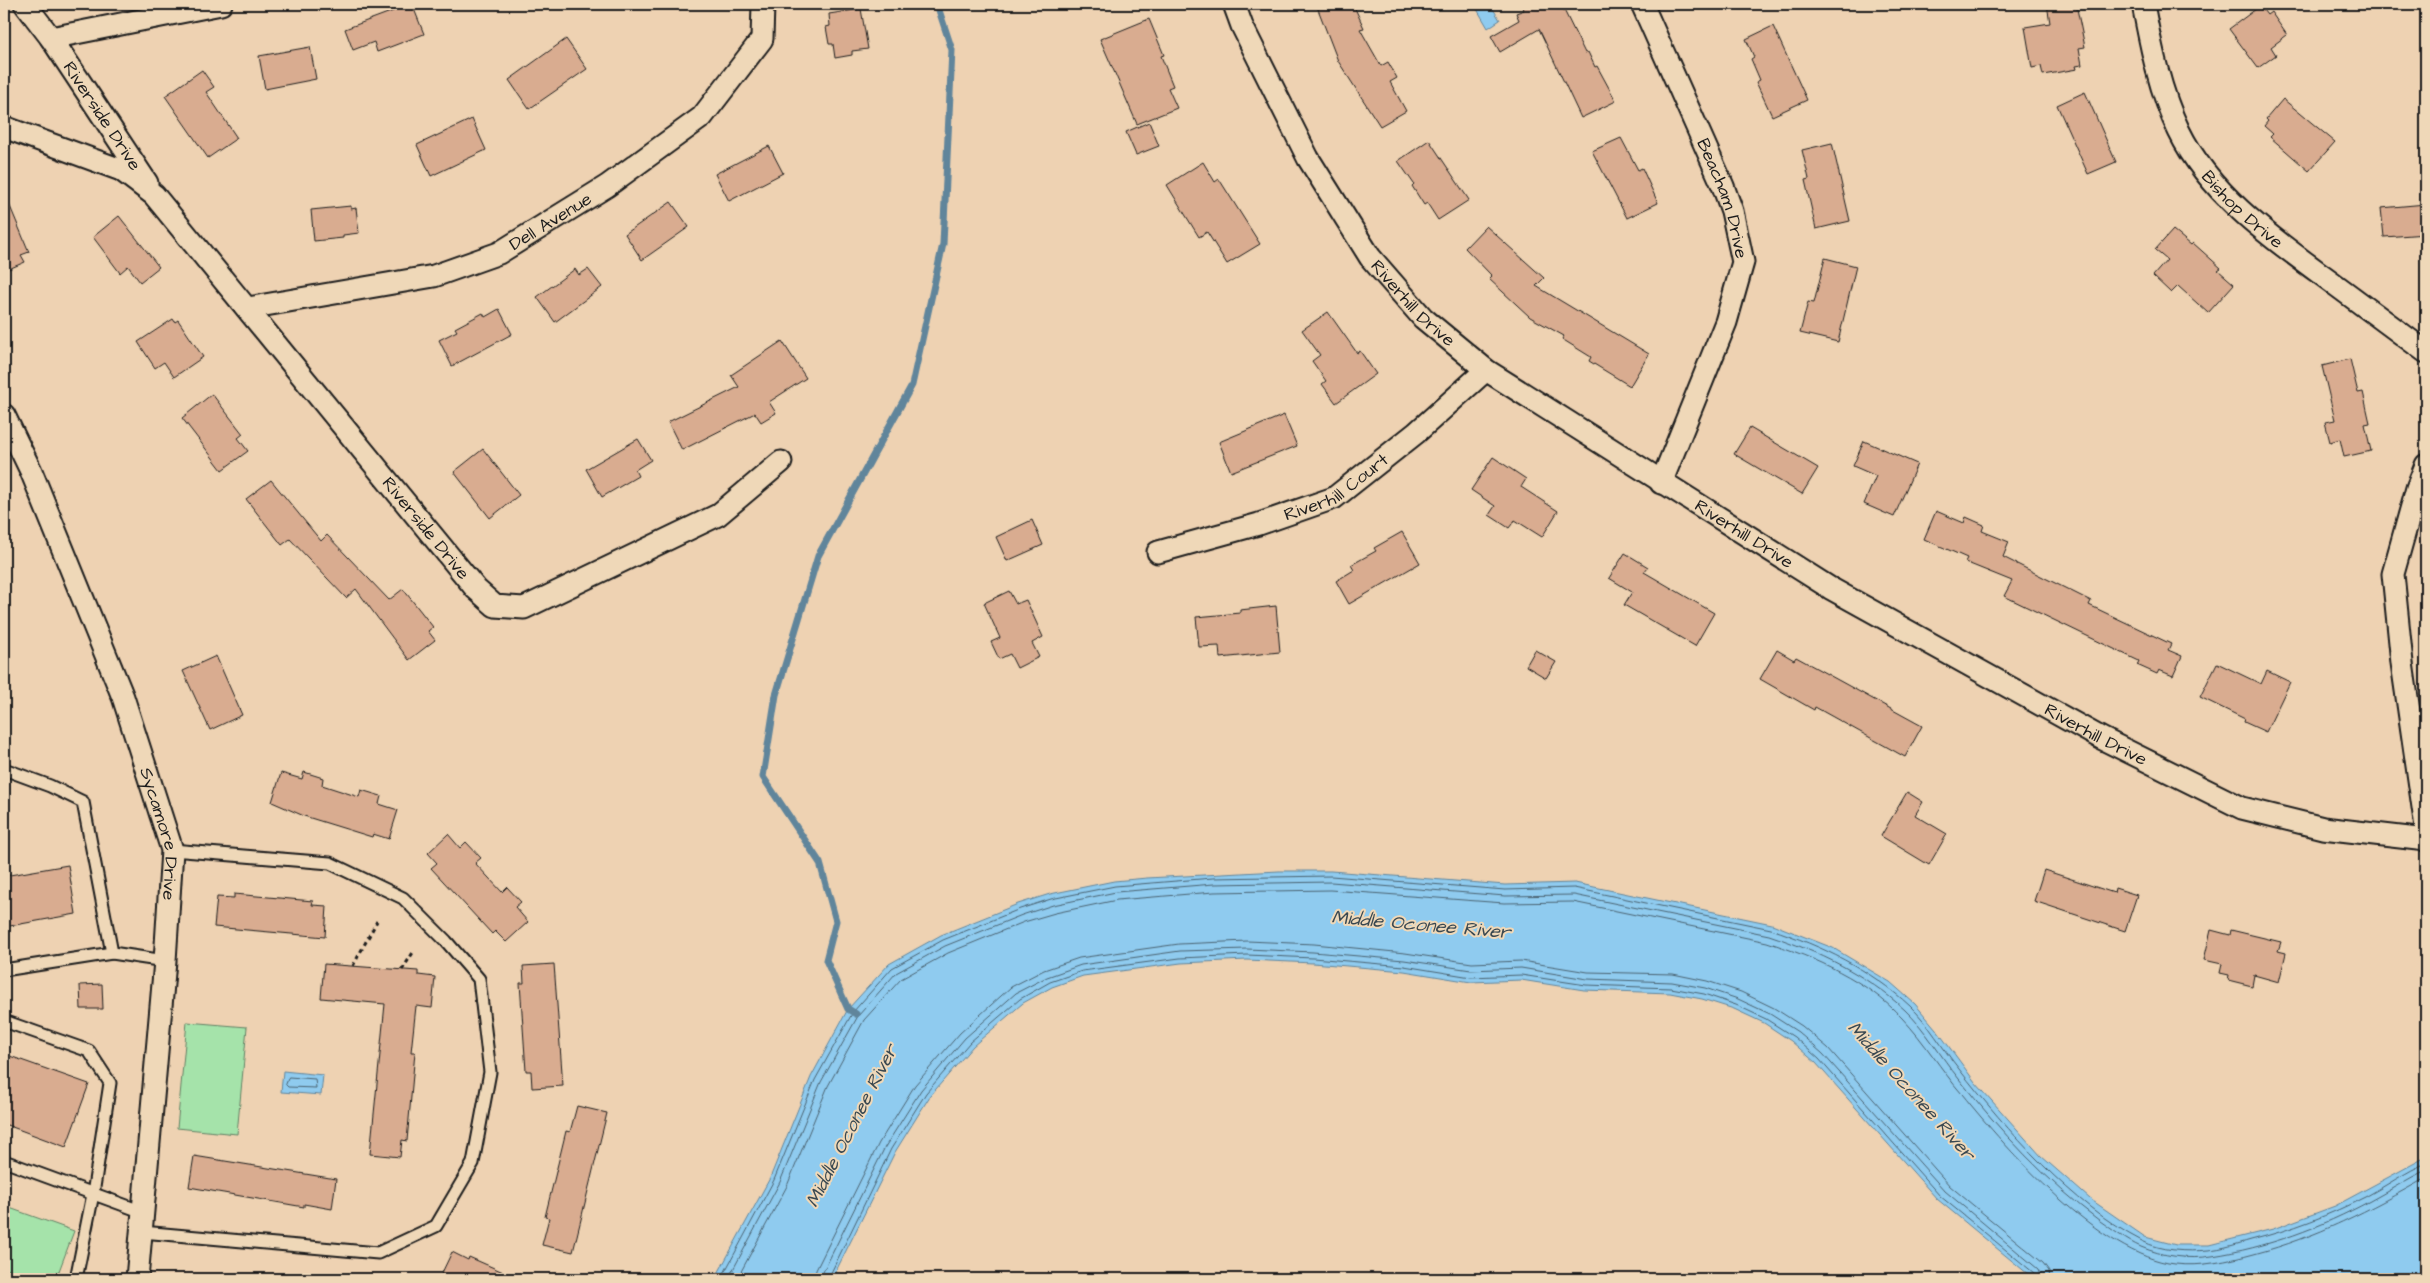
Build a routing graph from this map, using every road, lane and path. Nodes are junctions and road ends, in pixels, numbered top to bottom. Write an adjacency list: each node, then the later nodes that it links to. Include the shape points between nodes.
1 (25, 4): 7 (street, Riverside Drive)
2 (221, 4): 7 (street)
3 (763, 4): 10 (street, Dell Avenue, via 762,39 702,117 607,186 499,253 434,276)
4 (1234, 4): 12 (street, Riverhill Drive, via 1308,158 1370,257 1423,318)
5 (1642, 4): 16 (street, Beacham Drive, via 1723,186 1732,211 1742,262 1726,322)
6 (2143, 4): 11 (street, Bishop Drive, via 2159,76 2179,131 2200,167 2234,205)
7 (51, 38): 9 (street, Riverside Drive)
8 (4, 127): 9 (street, Riverside Drive, via 121,170)
9 (154, 195): 10 (street, Riverside Drive)
10 (248, 308): 14 (street, Riverside Drive, via 476,589 495,606 524,608 718,515)
11 (2426, 352)
12 (1486, 370): 16 (street, Riverhill Drive); 17 (street, Riverhill Court, via 1416,433 1334,498 1259,524)
13 (4, 415): 21 (street, Sycamore Drive, via 31,472 123,697)
14 (781, 462)
15 (2426, 464): 19 (street, via 2394,574 2402,662)
16 (1661, 483): 20 (street, Riverhill Drive, via 1830,588 2101,738 2242,808 2323,828)
17 (1158, 552)
18 (4, 769): 24 (lane, via 83,802)
19 (2426, 828)
20 (2426, 840)
21 (172, 850): 25 (street, Sycamore Drive); 32 (lane, via 330,863 403,898 479,979 490,1072 472,1163 436,1226 378,1253)
22 (377, 921): 26 (path)
23 (414, 950): 28 (path)
24 (112, 953): 25 (lane); 27 (lane)
25 (165, 961): 32 (street, Sycamore Drive)
26 (354, 966)
27 (4, 970)
28 (402, 970)
29 (4, 1021): 31 (lane, via 88,1050 110,1083)
30 (4, 1160): 31 (lane)
31 (93, 1194): 32 (lane); 33 (lane)
32 (143, 1222): 34 (street, Sycamore Drive)
33 (76, 1279)
34 (137, 1279)

